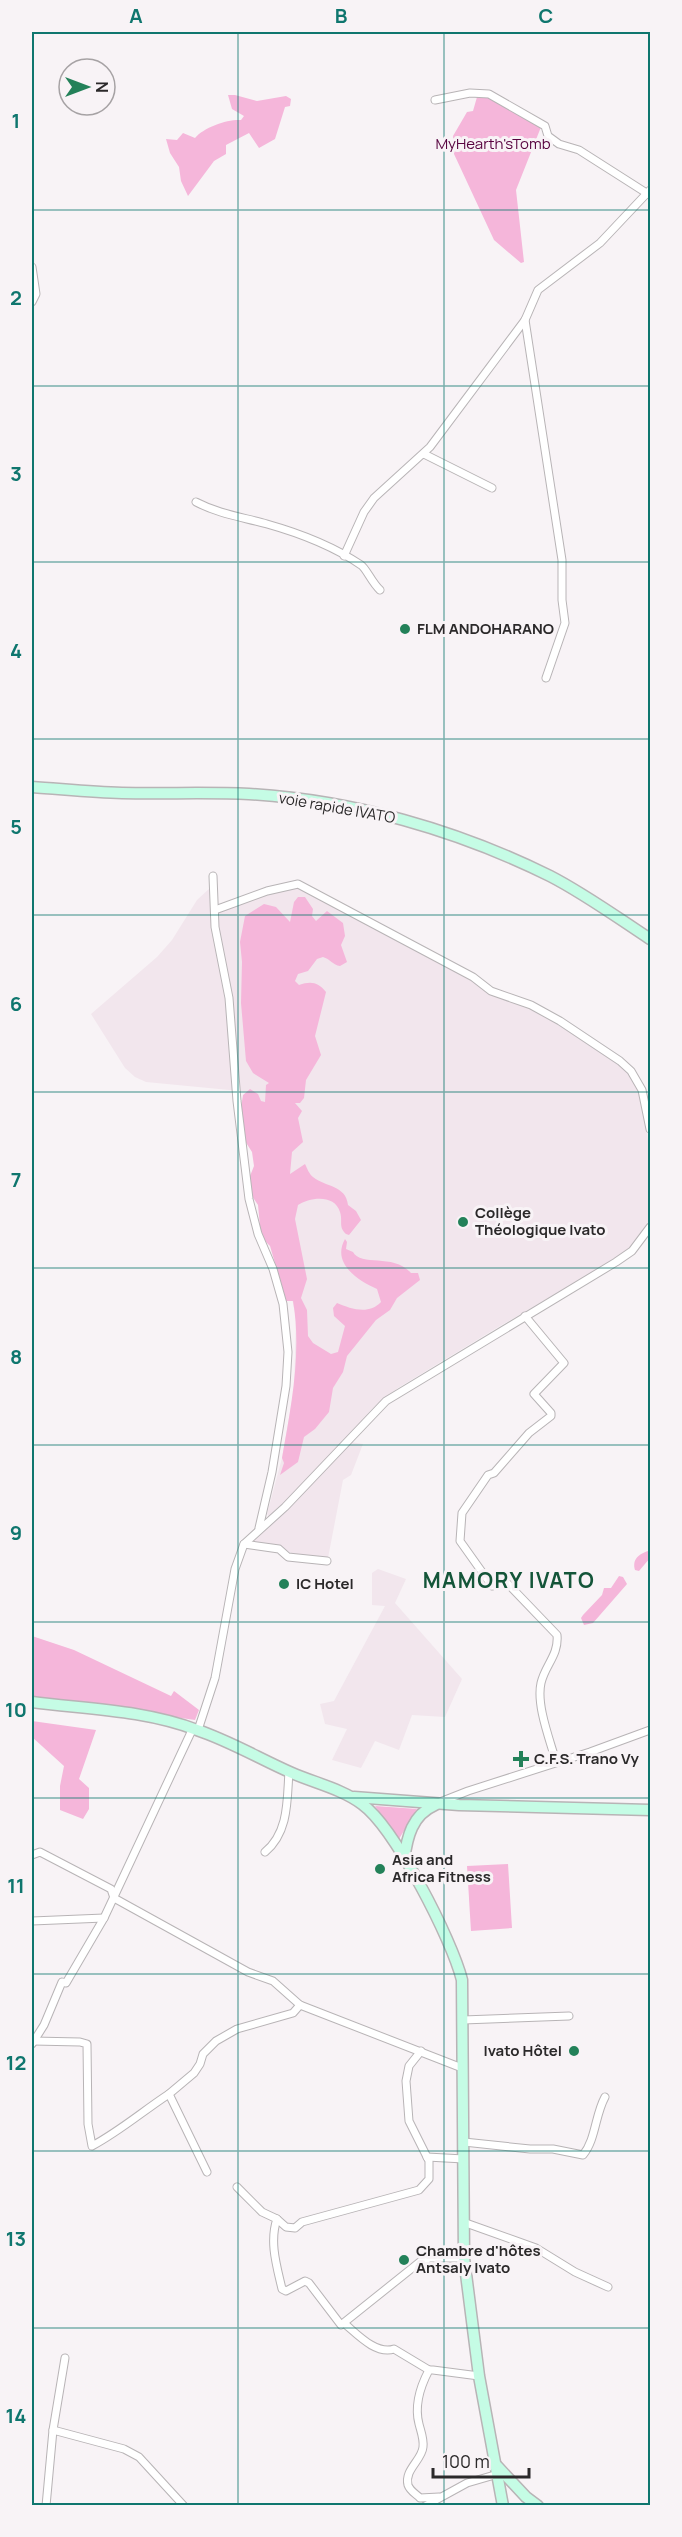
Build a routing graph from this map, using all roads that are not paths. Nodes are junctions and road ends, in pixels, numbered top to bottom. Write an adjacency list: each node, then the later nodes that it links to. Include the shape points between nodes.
1 (435, 100): 2 (street, via 470,93 489,94 545,126 548,136 558,144 579,150)
2 (649, 192): 5 (street, via 600,243 538,290)
3 (32, 267): 4 (street, via 36,294)
4 (32, 302)
5 (525, 320): 6 (street); 11 (street, via 562,560 565,623)
6 (424, 454): 7 (street); 9 (street, via 374,498)
7 (492, 488)
8 (196, 502): 9 (street, via 213,511 318,542)
9 (344, 556): 10 (street, via 364,566 370,581)
10 (380, 590)
11 (546, 678)
12 (32, 787): 15 (main road, voie rapide IVATO, via 122,793 251,794 388,815 455,836 525,865)
13 (213, 876): 14 (street)
14 (215, 910): 16 (street, via 298,884 473,977 491,991 531,1005 614,1056 631,1071 642,1090); 19 (street, via 229,998 249,1198 282,1304 288,1352 286,1386)
15 (651, 939)
16 (651, 1129)
17 (651, 1227): 18 (street, via 632,1251)
18 (525, 1316): 19 (street, via 386,1401); 23 (street, via 564,1363 534,1394 551,1416 529,1433 495,1473 488,1475 462,1513 460,1541)
19 (260, 1528): 20 (street)
20 (244, 1544): 21 (street, via 279,1549 288,1557); 25 (street, via 235,1569 215,1678)
21 (327, 1561)
22 (508, 1584): 27 (street, via 557,1635 556,1652 542,1679 540,1696)
23 (492, 1586)
24 (32, 1702): 25 (main road, via 106,1710)
25 (195, 1729): 28 (main road); 35 (street)
26 (651, 1730): 27 (street)
27 (555, 1762): 30 (street)
28 (289, 1771): 29 (main road); 32 (street, via 281,1831)
29 (351, 1797): 30 (main road); 34 (main road, via 371,1811)
30 (438, 1803): 31 (main road); 34 (main road, via 423,1812 412,1826)
31 (651, 1810)
32 (265, 1852)
33 (32, 1855): 35 (street, via 40,1852 111,1890)
34 (404, 1860): 40 (main road, via 450,1944 462,1980)
35 (114, 1898): 36 (street); 38 (street, via 248,1972 273,1981)
36 (104, 1918): 37 (street); 41 (street, via 66,1983 62,1982 44,2025)
37 (32, 1921)
38 (300, 2005): 42 (street); 44 (street, via 293,2013 237,2029 216,2041 203,2054 194,2073)
39 (569, 2016): 40 (street)
40 (463, 2020): 43 (main road)
41 (32, 2042): 44 (street, via 87,2044 92,2146 117,2133)
42 (421, 2051): 43 (street); 47 (street, via 409,2066 406,2081 409,2121)
43 (462, 2068): 46 (main road)
44 (169, 2094): 49 (street)
45 (605, 2097): 46 (street, via 589,2148 583,2155)
46 (464, 2142): 48 (main road)
47 (427, 2157): 48 (street); 51 (street, via 429,2180 420,2190 302,2222 295,2228 286,2227)
48 (464, 2159): 52 (main road)
49 (207, 2172)
50 (237, 2187): 51 (street, via 262,2212)
51 (277, 2219): 55 (street, via 274,2258 282,2289 309,2283 341,2325)
52 (463, 2222): 53 (main road); 54 (street, via 536,2248)
53 (464, 2258): 55 (street, via 421,2261); 58 (main road)
54 (608, 2287)
55 (345, 2324): 57 (street, via 378,2348 394,2349)
56 (65, 2358): 59 (street)
57 (429, 2370): 58 (street); 61 (street, via 417,2403 424,2443 422,2454 407,2483 420,2498)
58 (479, 2376): 60 (main road)
59 (53, 2430): 62 (street); 63 (street, via 124,2449 139,2457)
60 (497, 2470): 61 (street); 65 (main road); 66 (main road)
61 (439, 2497): 64 (street)
62 (46, 2505)
63 (184, 2505)
64 (425, 2505)
65 (503, 2505)
66 (538, 2505)

